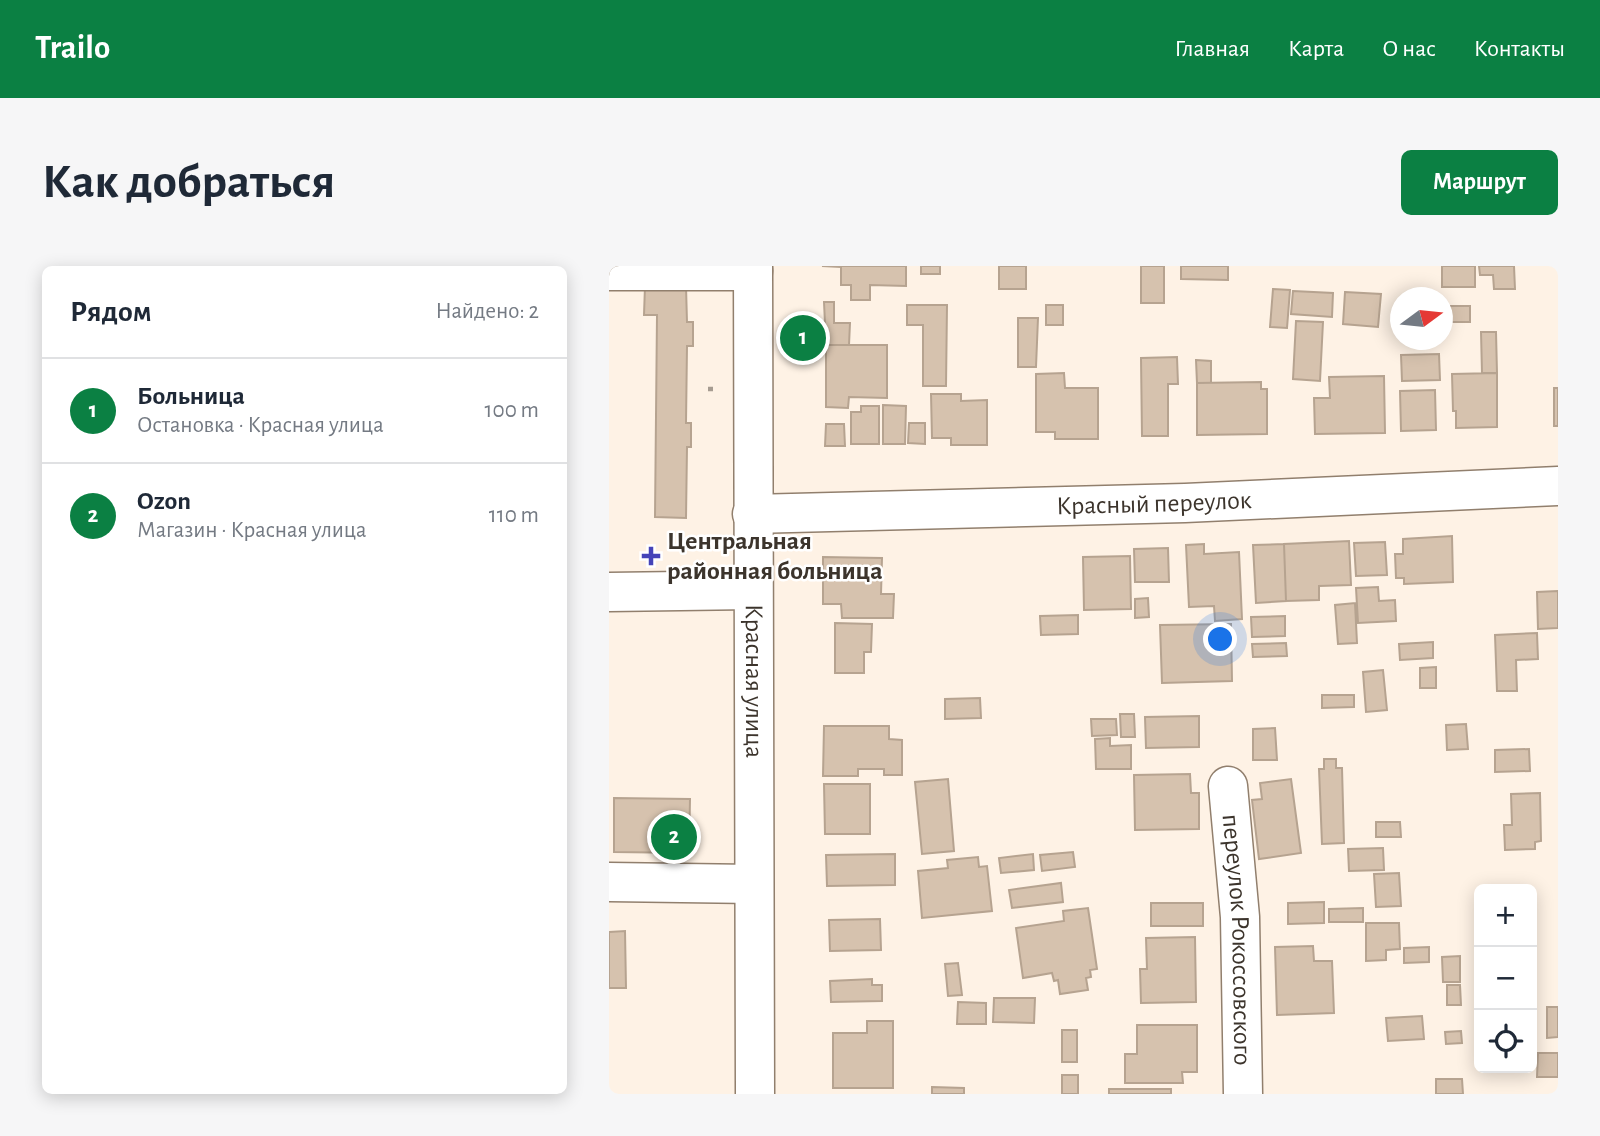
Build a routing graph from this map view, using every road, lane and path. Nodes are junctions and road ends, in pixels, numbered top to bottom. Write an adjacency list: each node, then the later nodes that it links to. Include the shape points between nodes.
1 (753, 269): 2 (street); 4 (street, Красная улица)
2 (609, 271)
3 (1558, 486): 4 (street, Красный переулок, via 1185,503)
4 (752, 514): 5 (street, Красная улица)
5 (752, 590): 6 (street); 9 (street, Красная улица)
6 (609, 592)
7 (1228, 786): 11 (street, переулок Рокоссовского, via 1240,917)
8 (609, 882): 9 (street)
9 (754, 884): 10 (street, Красная улица)
10 (755, 1094)
11 (1243, 1094)

